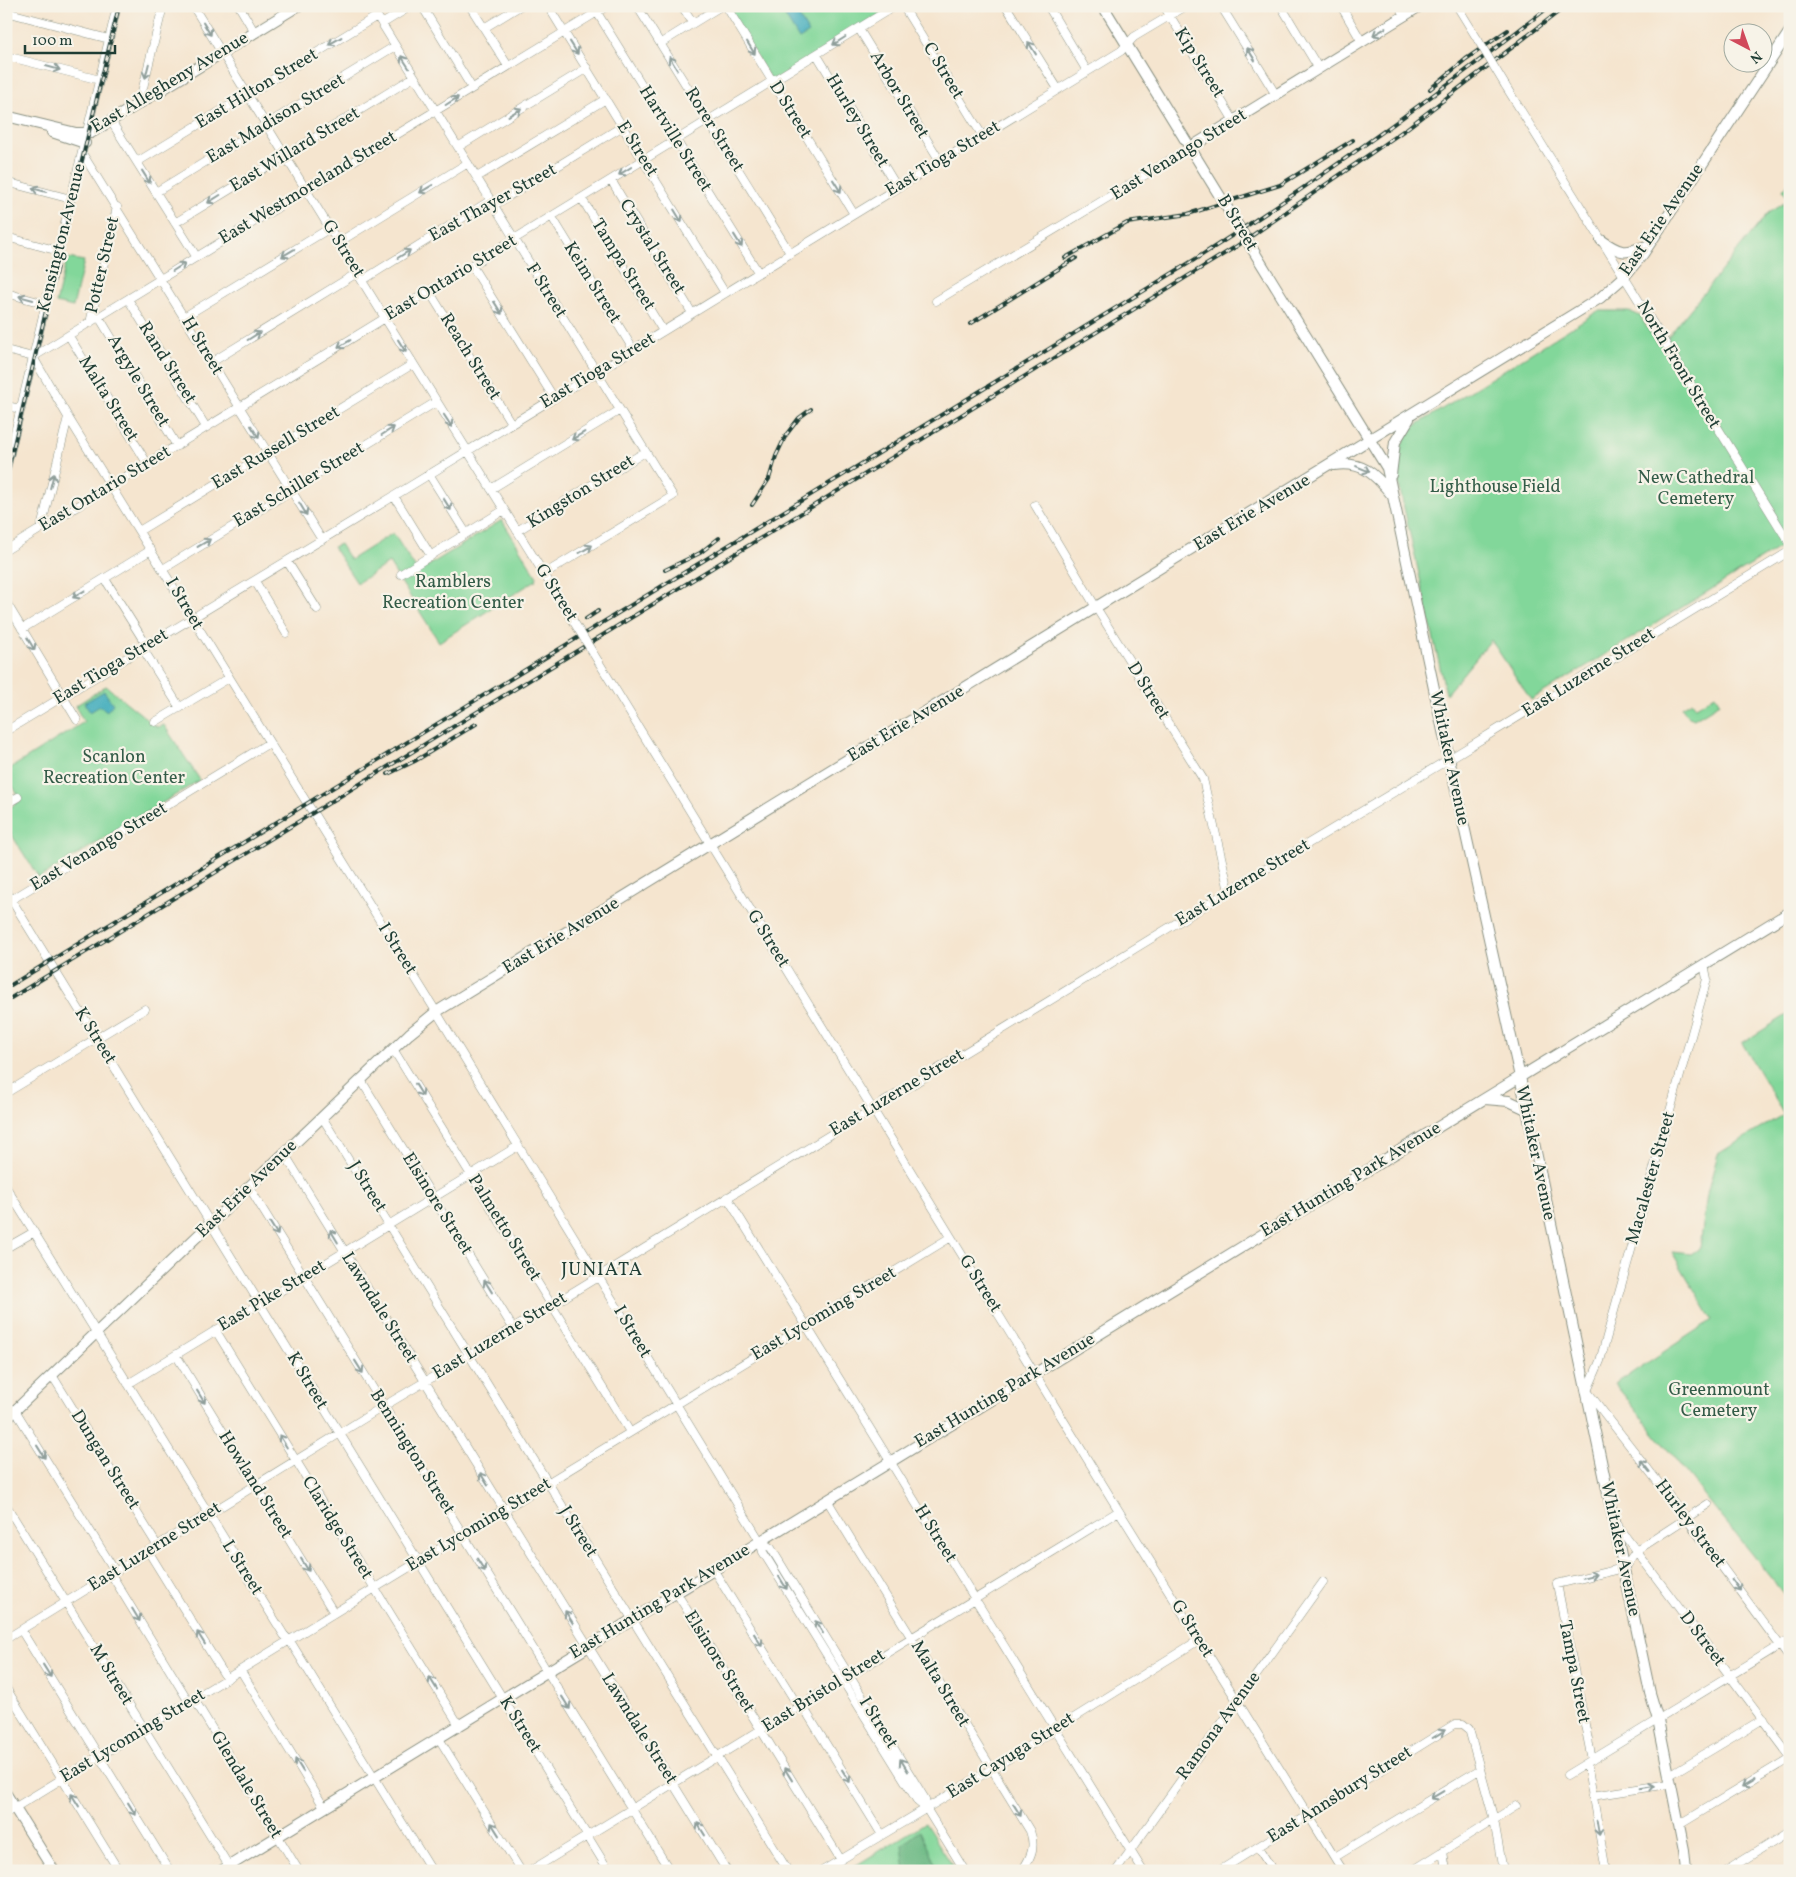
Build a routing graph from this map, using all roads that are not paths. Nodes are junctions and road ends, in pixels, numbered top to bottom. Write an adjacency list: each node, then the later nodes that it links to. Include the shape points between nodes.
1 (117, 6): 43 (street, Kensington Avenue)
2 (163, 6): 63 (street, one-way to 63)
3 (193, 6): 48 (street, G Street, one-way to 48)
4 (239, 6): 41 (street)
5 (298, 6): 31 (main road, East Allegheny Avenue)
6 (370, 6): 33 (street, F Street)
7 (411, 6): 36 (street)
8 (422, 6): 58 (street)
9 (470, 6): 38 (street)
10 (520, 6): 38 (street)
11 (548, 6): 42 (street, E Street)
12 (607, 6): 30 (street, East Westmoreland Street)
13 (637, 6): 45 (street, Rorer Street)
14 (682, 6): 37 (street)
15 (721, 6): 37 (street)
16 (726, 6): 57 (street, D Street, one-way to 57)
17 (895, 6): 39 (street, East Ontario Street)
18 (903, 6): 72 (street, C Street)
19 (1006, 6): 59 (street, one-way to 19)
20 (1048, 6): 54 (street)
21 (1103, 6): 46 (main road, B Street)
22 (1164, 6): 34 (street, Kip Street)
23 (1186, 6): 34 (street, East Tioga Street)
24 (1221, 6): 61 (street, one-way to 24)
25 (1281, 6): 53 (street)
26 (1341, 6): 44 (street)
27 (1399, 6): 35 (street)
28 (1420, 6): 35 (main road, East Venango Street)
29 (1457, 6): 98 (street, North Front Street, bridge)
30 (595, 9): 42 (street, East Westmoreland Street); 74 (street, Hartville Street)
31 (284, 10): 41 (main road, East Allegheny Avenue)
32 (6, 12): 43 (street)
33 (376, 16): 36 (street, F Street); 60 (street, East Hilton Street, one-way to 60)
34 (1170, 16): 46 (street, East Tioga Street); 69 (street, Kip Street)
35 (1405, 16): 44 (main road, East Venango Street, one-way to 44)
36 (382, 24): 47 (street, F Street)
37 (693, 24): 45 (street)
38 (484, 28): 51 (street)
39 (859, 29): 49 (street, East Ontario Street, one-way to 49); 79 (street, Arbor Street)
40 (1790, 31): 100 (main road, East Erie Avenue)
41 (255, 32): 48 (main road, East Allegheny Avenue)
42 (565, 32): 51 (street, East Westmoreland Street); 52 (street, E Street, one-way to 52)
43 (109, 40): 56 (street, Kensington Avenue)
44 (1362, 42): 53 (main road, East Venango Street)
45 (661, 43): 68 (street, Rorer Street, one-way to 45)
46 (1126, 44): 54 (street, East Tioga Street, via 1121,51); 76 (main road, B Street)
47 (395, 46): 55 (street, F Street, one-way to 47); 70 (street, East Madison Street)
48 (222, 52): 60 (street, G Street); 63 (main road, East Allegheny Avenue)
49 (817, 55): 57 (street, East Ontario Street); 85 (street, Hurley Street)
50 (6, 56): 56 (street, one-way to 56)
51 (508, 66): 58 (street, East Westmoreland Street)
52 (587, 68): 62 (street, E Street); 75 (street, one-way to 52)
53 (1319, 69): 61 (main road, East Venango Street)
54 (1087, 71): 59 (street, East Tioga Street)
55 (414, 77): 65 (street, F Street); 77 (street, East Willard Street)
56 (100, 80): 73 (street, Kensington Avenue)
57 (772, 82): 68 (street, East Ontario Street); 92 (street, D Street, one-way to 92)
58 (472, 88): 65 (street, East Westmoreland Street, one-way to 58)
59 (1058, 89): 72 (street, East Tioga Street)
60 (247, 94): 70 (street, G Street); 80 (street, East Hilton Street)
61 (1276, 95): 69 (main road, East Venango Street)
62 (606, 98): 71 (street, E Street); 82 (street)
63 (139, 104): 64 (main road, East Allegheny Avenue)
64 (129, 110): 67 (main road, East Allegheny Avenue); 73 (main road, via 108,115 94,124)
65 (436, 111): 75 (street, F Street); 86 (street, East Westmoreland Street)
66 (6, 116): 73 (main road, East Allegheny Avenue)
67 (111, 121): 73 (main road, East Allegheny Avenue); 80 (street)
68 (708, 121): 74 (street, East Ontario Street); 102 (street, Rorer Street)
69 (1234, 121): 76 (main road, East Venango Street)
70 (267, 125): 77 (street, G Street); 87 (street, East Madison Street)
71 (623, 126): 78 (street, E Street); 90 (street, East Thayer Street)
72 (982, 136): 79 (street, East Tioga Street)
73 (86, 138): 88 (street, Kensington Avenue); 91 (street, H Street)
74 (676, 141): 78 (street, East Ontario Street); 105 (street, Hartville Street, one-way to 105)
75 (458, 147): 81 (street, F Street)
76 (1190, 147): 114 (street, East Venango Street); 139 (main road, B Street)
77 (285, 155): 86 (street, G Street); 94 (street, East Willard Street, one-way to 94)
78 (644, 159): 83 (street, East Ontario Street, one-way to 83); 112 (street, E Street, one-way to 112)
79 (940, 161): 85 (street, East Tioga Street)
80 (137, 162): 87 (street, one-way to 87)
81 (468, 163): 82 (street, F Street); 99 (street, one-way to 99)
82 (476, 177): 90 (street, F Street)
83 (611, 180): 89 (street, East Ontario Street); 116 (street, Crystal Street)
84 (6, 182): 88 (street, one-way to 84)
85 (897, 187): 92 (street, East Tioga Street)
86 (306, 190): 95 (street, G Street); 103 (street, East Westmoreland Street)
87 (156, 192): 94 (street)
88 (71, 199): 101 (street, Kensington Avenue)
89 (582, 199): 93 (street, East Ontario Street); 121 (street, Tampa Street)
90 (494, 205): 97 (street, F Street); 109 (street, East Thayer Street, one-way to 90, via 488,202)
91 (117, 207): 108 (street, H Street); 120 (street, Potter Street)
92 (854, 214): 102 (street, East Tioga Street)
93 (552, 217): 97 (street, East Ontario Street); 123 (street, Keim Street)
94 (175, 223): 103 (street)
95 (330, 228): 99 (street, G Street); 117 (street, one-way to 117)
96 (6, 237): 101 (street)
97 (514, 240): 104 (street, East Ontario Street); 128 (street, F Street)
98 (1601, 240): 100 (main road, via 1622,253); 107 (street, North Front Street)
99 (339, 242): 106 (street, G Street)
100 (1647, 246): 107 (main road, East Erie Avenue)
101 (59, 251): 115 (street, Kensington Avenue)
102 (790, 253): 105 (street, East Tioga Street)
103 (196, 256): 108 (street, East Westmoreland Street, one-way to 103)
104 (472, 266): 110 (street, East Ontario Street); 129 (street, one-way to 129)
105 (758, 272): 112 (street, East Tioga Street)
106 (357, 273): 109 (street, G Street); 126 (street, one-way to 106)
107 (1624, 277): 135 (main road, East Erie Avenue, via 1588,307); 161 (street, North Front Street)
108 (161, 278): 113 (street, East Westmoreland Street); 117 (street, H Street)
109 (362, 280): 119 (street, G Street)
110 (429, 292): 119 (street, East Ontario Street); 137 (street, Reach Street)
111 (6, 293): 115 (street, one-way to 111)
112 (725, 293): 116 (street, East Tioga Street)
113 (128, 299): 118 (street, East Westmoreland Street); 138 (street, Rand Street)
114 (936, 301)
115 (46, 304): 125 (street, Kensington Avenue)
116 (692, 313): 121 (street, East Tioga Street)
117 (184, 316): 126 (street, H Street)
118 (99, 317): 120 (street, East Westmoreland Street); 140 (street, Argyle Street)
119 (385, 318): 127 (street, G Street, one-way to 127); 132 (street, East Ontario Street, one-way to 132)
120 (90, 323): 122 (street, East Westmoreland Street)
121 (663, 331): 123 (street, East Tioga Street)
122 (69, 336): 125 (street, East Westmoreland Street); 144 (street, Malta Street)
123 (633, 349): 128 (street, East Tioga Street)
124 (6, 350): 125 (street)
125 (33, 357): 133 (street, Kensington Avenue); 136 (street, I Street)
126 (212, 362): 132 (street, H Street)
127 (413, 364): 130 (street, G Street); 142 (street, East Russell Street)
128 (597, 372): 129 (street, East Tioga Street); 134 (street, F Street)
129 (554, 398): 137 (street, East Tioga Street)
130 (436, 402): 141 (street, G Street, one-way to 141); 151 (street, East Schiller Street, one-way to 130)
131 (6, 406): 133 (street)
132 (239, 407): 138 (street, East Ontario Street); 142 (street, H Street, one-way to 142)
133 (21, 409): 145 (street, Kensington Avenue)
134 (620, 410): 143 (street, F Street); 150 (street, one-way to 150)
135 (1417, 412): 139 (main road, East Erie Avenue); 148 (main road, via 1409,418 1395,442)
136 (68, 417): 149 (street, I Street); 156 (street, one-way to 136)
137 (511, 423): 141 (street, East Tioga Street)
138 (206, 427): 140 (street, East Ontario Street)
139 (1370, 440): 146 (main road, East Erie Avenue); 148 (main road, Whitaker Avenue, via 1387,468)
140 (177, 446): 144 (street, East Ontario Street)
141 (467, 450): 147 (street, East Tioga Street); 150 (street, G Street)
142 (268, 452): 151 (street, H Street); 157 (street, East Russell Street)
143 (645, 452): 158 (street, Kingston Street); 169 (street, F Street, one-way to 143, via 672,496)
144 (147, 463): 149 (street, East Ontario Street)
145 (7, 464)
146 (1324, 469): 153 (main road, one-way to 153, via 1334,464 1364,468 1376,476); 173 (main road, East Erie Avenue)
147 (429, 474): 152 (street, East Tioga Street); 159 (street, one-way to 159)
148 (1390, 481): 153 (main road, Whitaker Avenue)
149 (112, 486): 156 (street, East Ontario Street); 157 (street, I Street)
150 (491, 489): 155 (street, G Street)
151 (292, 490): 160 (street, H Street, one-way to 160); 167 (street, East Schiller Street, one-way to 151)
152 (394, 496): 160 (street, East Tioga Street); 165 (street)
153 (1393, 496): 186 (main road, Whitaker Avenue)
154 (1035, 505): 173 (street, D Street)
155 (504, 510): 158 (street, G Street); 159 (street)
156 (41, 528): 162 (street, East Ontario Street)
157 (139, 531): 163 (street, I Street)
158 (517, 531): 169 (street, G Street)
159 (466, 533): 165 (street)
160 (322, 540): 166 (street, East Tioga Street)
161 (1790, 544)
162 (6, 550)
163 (151, 550): 167 (street, I Street); 170 (street)
164 (1790, 551): 186 (street, East Luzerne Street)
165 (431, 556): 168 (street)
166 (288, 561): 171 (street, East Tioga Street); 174 (street)
167 (163, 569): 175 (street, I Street)
168 (401, 574)
169 (544, 574): 189 (street, G Street, bridge)
170 (105, 579): 176 (street, one-way to 176); 178 (street)
171 (255, 581): 175 (street, East Tioga Street); 177 (street)
172 (6, 602): 176 (street)
173 (1096, 608): 189 (main road, East Erie Avenue); 190 (street, D Street, via 1203,779)
174 (316, 609)
175 (192, 618): 178 (street, East Tioga Street); 179 (street, I Street)
176 (22, 629): 180 (street, one-way to 180)
177 (286, 633)
178 (145, 647): 180 (street, East Tioga Street); 181 (street)
179 (229, 678): 181 (street); 185 (street, I Street)
180 (63, 697): 182 (street); 184 (street, East Tioga Street)
181 (180, 708): 183 (street)
182 (77, 720)
183 (155, 722)
184 (6, 731)
185 (269, 743): 192 (street, East Venango Street); 196 (street, I Street)
186 (1449, 759): 190 (street, East Luzerne Street); 199 (main road, Whitaker Avenue)
187 (18, 797): 188 (street)
188 (6, 804)
189 (710, 844): 196 (main road, East Erie Avenue); 204 (street, G Street)
190 (1228, 891): 204 (street, East Luzerne Street)
191 (7, 892): 192 (street, K Street)
192 (9, 902): 197 (street, K Street)
193 (1790, 912): 194 (main road, East Hunting Park Avenue)
194 (1704, 964): 199 (main road, East Hunting Park Avenue); 235 (street, Macalester Street, via 1707,979 1600,1361)
195 (145, 1009): 197 (street)
196 (436, 1012): 198 (main road, East Erie Avenue); 206 (street, I Street)
197 (97, 1038): 201 (street); 215 (street, K Street)
198 (393, 1049): 200 (main road, East Erie Avenue); 208 (street, Palmetto Street, one-way to 208)
199 (1519, 1078): 202 (main road, East Hunting Park Avenue); 203 (main road, Whitaker Avenue)
200 (360, 1080): 205 (main road, East Erie Avenue); 212 (street, Elsinore Street)
201 (6, 1093)
202 (1484, 1099): 203 (main road, via 1501,1100); 231 (main road, East Hunting Park Avenue)
203 (1526, 1108): 235 (main road, Whitaker Avenue)
204 (872, 1109): 211 (street, East Luzerne Street); 218 (street, G Street)
205 (322, 1117): 207 (main road, East Erie Avenue); 216 (street, J Street)
206 (518, 1146): 208 (street, East Pike Street); 221 (street, I Street)
207 (284, 1153): 209 (main road, East Erie Avenue); 220 (street, Lawndale Street, one-way to 207)
208 (471, 1175): 212 (street, East Pike Street); 224 (street, Palmetto Street)
209 (249, 1187): 215 (main road, East Erie Avenue); 222 (street, Bennington Street, one-way to 222)
210 (6, 1188): 213 (street, L Street)
211 (727, 1197): 221 (street, East Luzerne Street); 225 (street, H Street)
212 (433, 1198): 216 (street, East Pike Street); 226 (street, Elsinore Street, one-way to 212)
213 (15, 1202): 214 (street); 217 (street, L Street)
214 (6, 1207)
215 (210, 1224): 223 (street, K Street); 228 (main road, East Erie Avenue)
216 (390, 1224): 220 (street, East Pike Street); 230 (street, J Street)
217 (34, 1232): 219 (street); 228 (street, L Street)
218 (951, 1237): 225 (street, East Lycoming Street); 231 (street, G Street)
219 (6, 1248)
220 (344, 1252): 222 (street, East Pike Street); 233 (street, Lawndale Street)
221 (599, 1276): 224 (street, East Luzerne Street); 236 (street, I Street)
222 (304, 1277): 223 (street, East Pike Street); 237 (street, Bennington Street, one-way to 237)
223 (260, 1304): 227 (street, East Pike Street); 241 (street, K Street)
224 (552, 1304): 226 (street, East Luzerne Street); 240 (street, Palmetto Street)
225 (806, 1325): 236 (street, East Lycoming Street); 243 (street, H Street)
226 (514, 1328): 230 (street, East Luzerne Street)
227 (216, 1331): 229 (street, East Pike Street); 242 (street, Claridge Street, one-way to 227)
228 (96, 1333): 232 (main road, East Erie Avenue); 234 (street, L Street)
229 (176, 1355): 234 (street, East Pike Street); 245 (street, Howland Street, one-way to 245)
230 (470, 1356): 233 (street, East Luzerne Street); 244 (street, J Street)
231 (1035, 1373): 243 (main road, East Hunting Park Avenue); 250 (street, G Street)
232 (52, 1375): 238 (main road, East Erie Avenue); 256 (street, Dungan Street)
233 (424, 1382): 237 (street, East Luzerne Street); 249 (street, Lawndale Street, one-way to 233)
234 (128, 1384): 251 (street, L Street)
235 (1587, 1391): 252 (street, Hurley Street, one-way to 235); 253 (main road, Whitaker Avenue)
236 (676, 1404): 240 (street, East Lycoming Street); 255 (street, I Street)
237 (384, 1406): 241 (street, East Luzerne Street); 254 (street, Bennington Street)
238 (15, 1410): 239 (main road, East Erie Avenue); 262 (street, Glendale Street, one-way to 262)
239 (6, 1419)
240 (630, 1432): 244 (street, East Lycoming Street)
241 (339, 1434): 242 (street, East Luzerne Street); 259 (street, K Street)
242 (295, 1461): 245 (street, East Luzerne Street); 264 (street, Claridge Street)
243 (890, 1461): 246 (main road, East Hunting Park Avenue); 266 (street, H Street)
244 (548, 1483): 249 (street, East Lycoming Street); 269 (street, J Street)
245 (255, 1485): 251 (street, East Luzerne Street); 268 (street, Howland Street, one-way to 268)
246 (827, 1500): 255 (main road, East Hunting Park Avenue); 271 (street, Malta Street)
247 (6, 1504): 267 (street, M Street)
248 (1708, 1504): 252 (street)
249 (504, 1510): 254 (street, East Lycoming Street); 277 (street, Lawndale Street, one-way to 249)
250 (1119, 1510): 266 (street, East Bristol Street); 275 (street, G Street)
251 (209, 1514): 256 (street, East Luzerne Street); 274 (street, L Street)
252 (1686, 1518): 258 (street); 276 (street, Hurley Street, one-way to 276)
253 (1614, 1522): 258 (street, D Street); 260 (main road, Whitaker Avenue)
254 (463, 1535): 259 (street, East Lycoming Street); 280 (street, Bennington Street, one-way to 280)
255 (760, 1541): 261 (main road, East Hunting Park Avenue); 282 (street, I Street, via 771,1548)
256 (157, 1545): 257 (street, East Luzerne Street)
257 (148, 1551): 262 (street, East Luzerne Street); 283 (street, one-way to 257)
258 (1636, 1551): 260 (street); 281 (street, D Street)
259 (418, 1562): 264 (street, East Lycoming Street); 285 (street, K Street)
260 (1624, 1568): 290 (main road, Whitaker Avenue); 299 (street, Tampa Street, one-way to 260, via 1557,1584)
261 (714, 1569): 265 (main road, East Hunting Park Avenue); 288 (street, one-way to 288, via 795,1701)
262 (113, 1573): 267 (street, East Luzerne Street); 287 (street, Glendale Street, one-way to 287)
263 (1323, 1582): 286 (street, Ramona Avenue)
264 (375, 1588): 268 (street, East Lycoming Street); 291 (street, Claridge Street, one-way to 264)
265 (676, 1592): 269 (main road, East Hunting Park Avenue); 294 (street, Elsinore Street)
266 (975, 1598): 271 (street, East Bristol Street); 293 (street, H Street)
267 (66, 1602): 270 (street, East Luzerne Street); 292 (street, M Street)
268 (334, 1614): 274 (street, East Lycoming Street)
269 (632, 1619): 277 (main road, East Hunting Park Avenue); 297 (street, J Street)
270 (22, 1630): 272 (street, East Luzerne Street); 296 (street, one-way to 296)
271 (911, 1637): 282 (street, East Bristol Street); 300 (street, Malta Street)
272 (6, 1639)
273 (1790, 1639): 276 (street)
274 (290, 1640): 279 (street, East Lycoming Street); 303 (street, L Street)
275 (1199, 1640): 286 (street, G Street); 293 (street, East Cayuga Street)
276 (1780, 1645): 278 (street, Hurley Street); 281 (street)
277 (588, 1646): 280 (main road, East Hunting Park Avenue); 306 (street, Lawndale Street)
278 (1790, 1659)
279 (241, 1671): 283 (street, East Lycoming Street); 310 (street, one-way to 279)
280 (547, 1671): 285 (main road, East Hunting Park Avenue); 312 (street, Bennington Street, one-way to 312)
281 (1730, 1676): 289 (street, D Street); 290 (street)
282 (846, 1678): 288 (street, East Bristol Street); 311 (street, I Street, via 925,1798)
283 (227, 1679): 287 (street, East Lycoming Street)
284 (6, 1688): 304 (street)
285 (503, 1698): 291 (main road, East Hunting Park Avenue); 320 (street, K Street)
286 (1238, 1700): 314 (street, G Street); 322 (street, Ramona Avenue)
287 (192, 1701): 292 (street, East Lycoming Street); 319 (street, Glendale Street)
288 (802, 1705): 294 (street, East Bristol Street); 318 (street, one-way to 318)
289 (1762, 1719): 298 (street, D Street); 305 (street)
290 (1658, 1720): 299 (street); 305 (main road, Whitaker Avenue)
291 (459, 1724): 295 (main road, East Hunting Park Avenue)
292 (145, 1729): 296 (street, East Lycoming Street); 327 (street, M Street)
293 (1055, 1729): 300 (street, East Cayuga Street); 322 (street, H Street)
294 (761, 1730): 297 (street, East Bristol Street); 325 (street, Elsinore Street, one-way to 294)
295 (438, 1737): 303 (main road, East Hunting Park Avenue); 333 (street, one-way to 295)
296 (100, 1756): 304 (street, East Lycoming Street); 330 (street, one-way to 330)
297 (717, 1757): 306 (street, East Bristol Street); 339 (street, J Street)
298 (1790, 1757): 316 (street, one-way to 316)
299 (1590, 1761): 302 (street); 308 (street, Tampa Street)
300 (992, 1769): 311 (street, East Cayuga Street); 342 (street, Malta Street, one-way to 342, via 1033,1840 1031,1857)
301 (1479, 1770): 314 (street, East Annsbury Street, one-way to 301, via 1454,1724 1463,1724 1469,1729); 315 (street); 324 (street, one-way to 324)
302 (1567, 1775)
303 (374, 1776): 310 (main road, East Hunting Park Avenue); 332 (street, L Street)
304 (62, 1779): 313 (street, East Lycoming Street); 329 (street, one-way to 304)
305 (1669, 1780): 308 (street, one-way to 305); 316 (main road, Whitaker Avenue)
306 (673, 1784): 312 (street, East Bristol Street); 338 (street, Lawndale Street, one-way to 306)
307 (6, 1794): 313 (main road)
308 (1592, 1796): 351 (street, Tampa Street, one-way to 351)
309 (1516, 1806): 315 (street)
310 (324, 1807): 319 (main road, East Hunting Park Avenue)
311 (926, 1808): 318 (street, East Cayuga Street); 341 (street, I Street)
312 (632, 1809): 320 (street, East Bristol Street); 337 (street, Bennington Street)
313 (11, 1810): 328 (main road)
314 (1309, 1815): 321 (street, East Annsbury Street); 324 (street, G Street)
315 (1494, 1820): 323 (street); 350 (street)
316 (1679, 1825): 352 (main road, Whitaker Avenue)
317 (1790, 1831): 353 (street)
318 (882, 1835): 325 (street, East Cayuga Street)
319 (277, 1836): 327 (main road, East Hunting Park Avenue); 331 (street, Glendale Street)
320 (588, 1836): 326 (street, East Bristol Street); 336 (street, K Street)
321 (1258, 1847): 345 (street, East Annsbury Street); 346 (street)
322 (1130, 1850): 343 (street, Ramona Avenue); 344 (street, H Street)
323 (1443, 1851): 348 (street); 349 (street)
324 (1335, 1857): 347 (street, G Street)
325 (841, 1860): 340 (street, East Cayuga Street)
326 (544, 1862): 334 (street, East Bristol Street); 335 (street)
327 (228, 1869)
328 (54, 1871)
329 (119, 1871)
330 (170, 1871)
331 (299, 1871)
332 (432, 1871)
333 (521, 1871)
334 (530, 1871)
335 (549, 1871)
336 (609, 1871)
337 (670, 1871)
338 (727, 1871)
339 (788, 1871)
340 (822, 1871)
341 (965, 1871)
342 (1022, 1871)
343 (1116, 1871)
344 (1143, 1871)
345 (1219, 1871)
346 (1273, 1871)
347 (1344, 1871)
348 (1412, 1871)
349 (1446, 1871)
350 (1502, 1871)
351 (1606, 1871)
352 (1686, 1871)
353 (1726, 1871)

